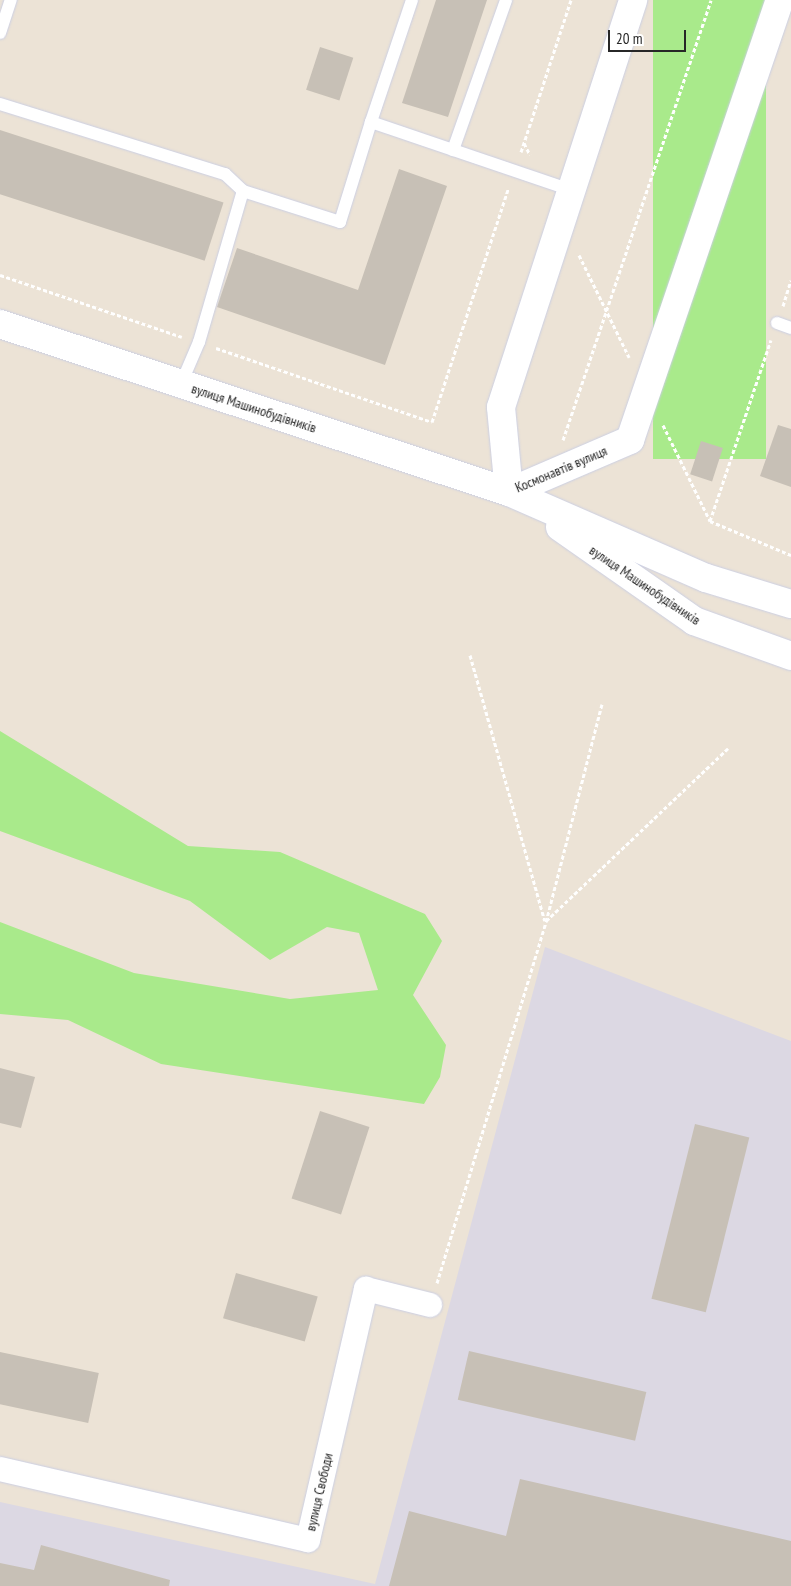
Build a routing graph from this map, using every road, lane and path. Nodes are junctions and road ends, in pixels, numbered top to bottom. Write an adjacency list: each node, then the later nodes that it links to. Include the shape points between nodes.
1 (11, 0): 8 (lane)
2 (412, 0): 10 (lane)
3 (506, 0): 12 (lane)
4 (571, 0): 11 (path)
5 (633, 0): 15 (street, Космонавтів вулиця)
6 (710, 0): 20 (path)
7 (780, 0): 26 (street, Космонавтів вулиця)
8 (0, 33)
9 (0, 104): 16 (lane, via 225,174)
10 (371, 122): 12 (lane); 16 (lane, via 340,222)
11 (524, 143): 13 (path); 14 (path)
12 (454, 150): 13 (lane)
13 (515, 170): 14 (lane); 24 (path, via 432,422)
14 (542, 180): 15 (lane)
15 (572, 190): 17 (street, Космонавтів вулиця)
16 (243, 191): 24 (lane)
17 (561, 219): 20 (path); 28 (street, Космонавтів вулиця, via 501,407)
18 (0, 275): 24 (path)
19 (791, 280): 21 (path)
20 (607, 311): 26 (path); 27 (path)
21 (777, 323): 23 (lane); 29 (path)
22 (0, 324): 25 (street, вулиця Машинобудівників)
23 (791, 328)
24 (199, 342): 25 (lane)
25 (181, 384): 28 (street, вулиця Машинобудівників)
26 (646, 390): 28 (street, Космонавтів вулиця, via 630,440); 29 (path)
27 (562, 443)
28 (509, 492): 31 (street, вулиця Машинобудівників, via 706,578); 33 (street, вулиця Машинобудівників, via 694,621)
29 (710, 521): 30 (path)
30 (791, 555)
31 (791, 604)
32 (470, 655): 36 (path)
33 (791, 656)
34 (602, 704): 36 (path)
35 (728, 748): 36 (path)
36 (546, 922): 37 (path)
37 (430, 1305): 38 (street, вулиця Свободи, via 366,1289 308,1540)
38 (0, 1469)

